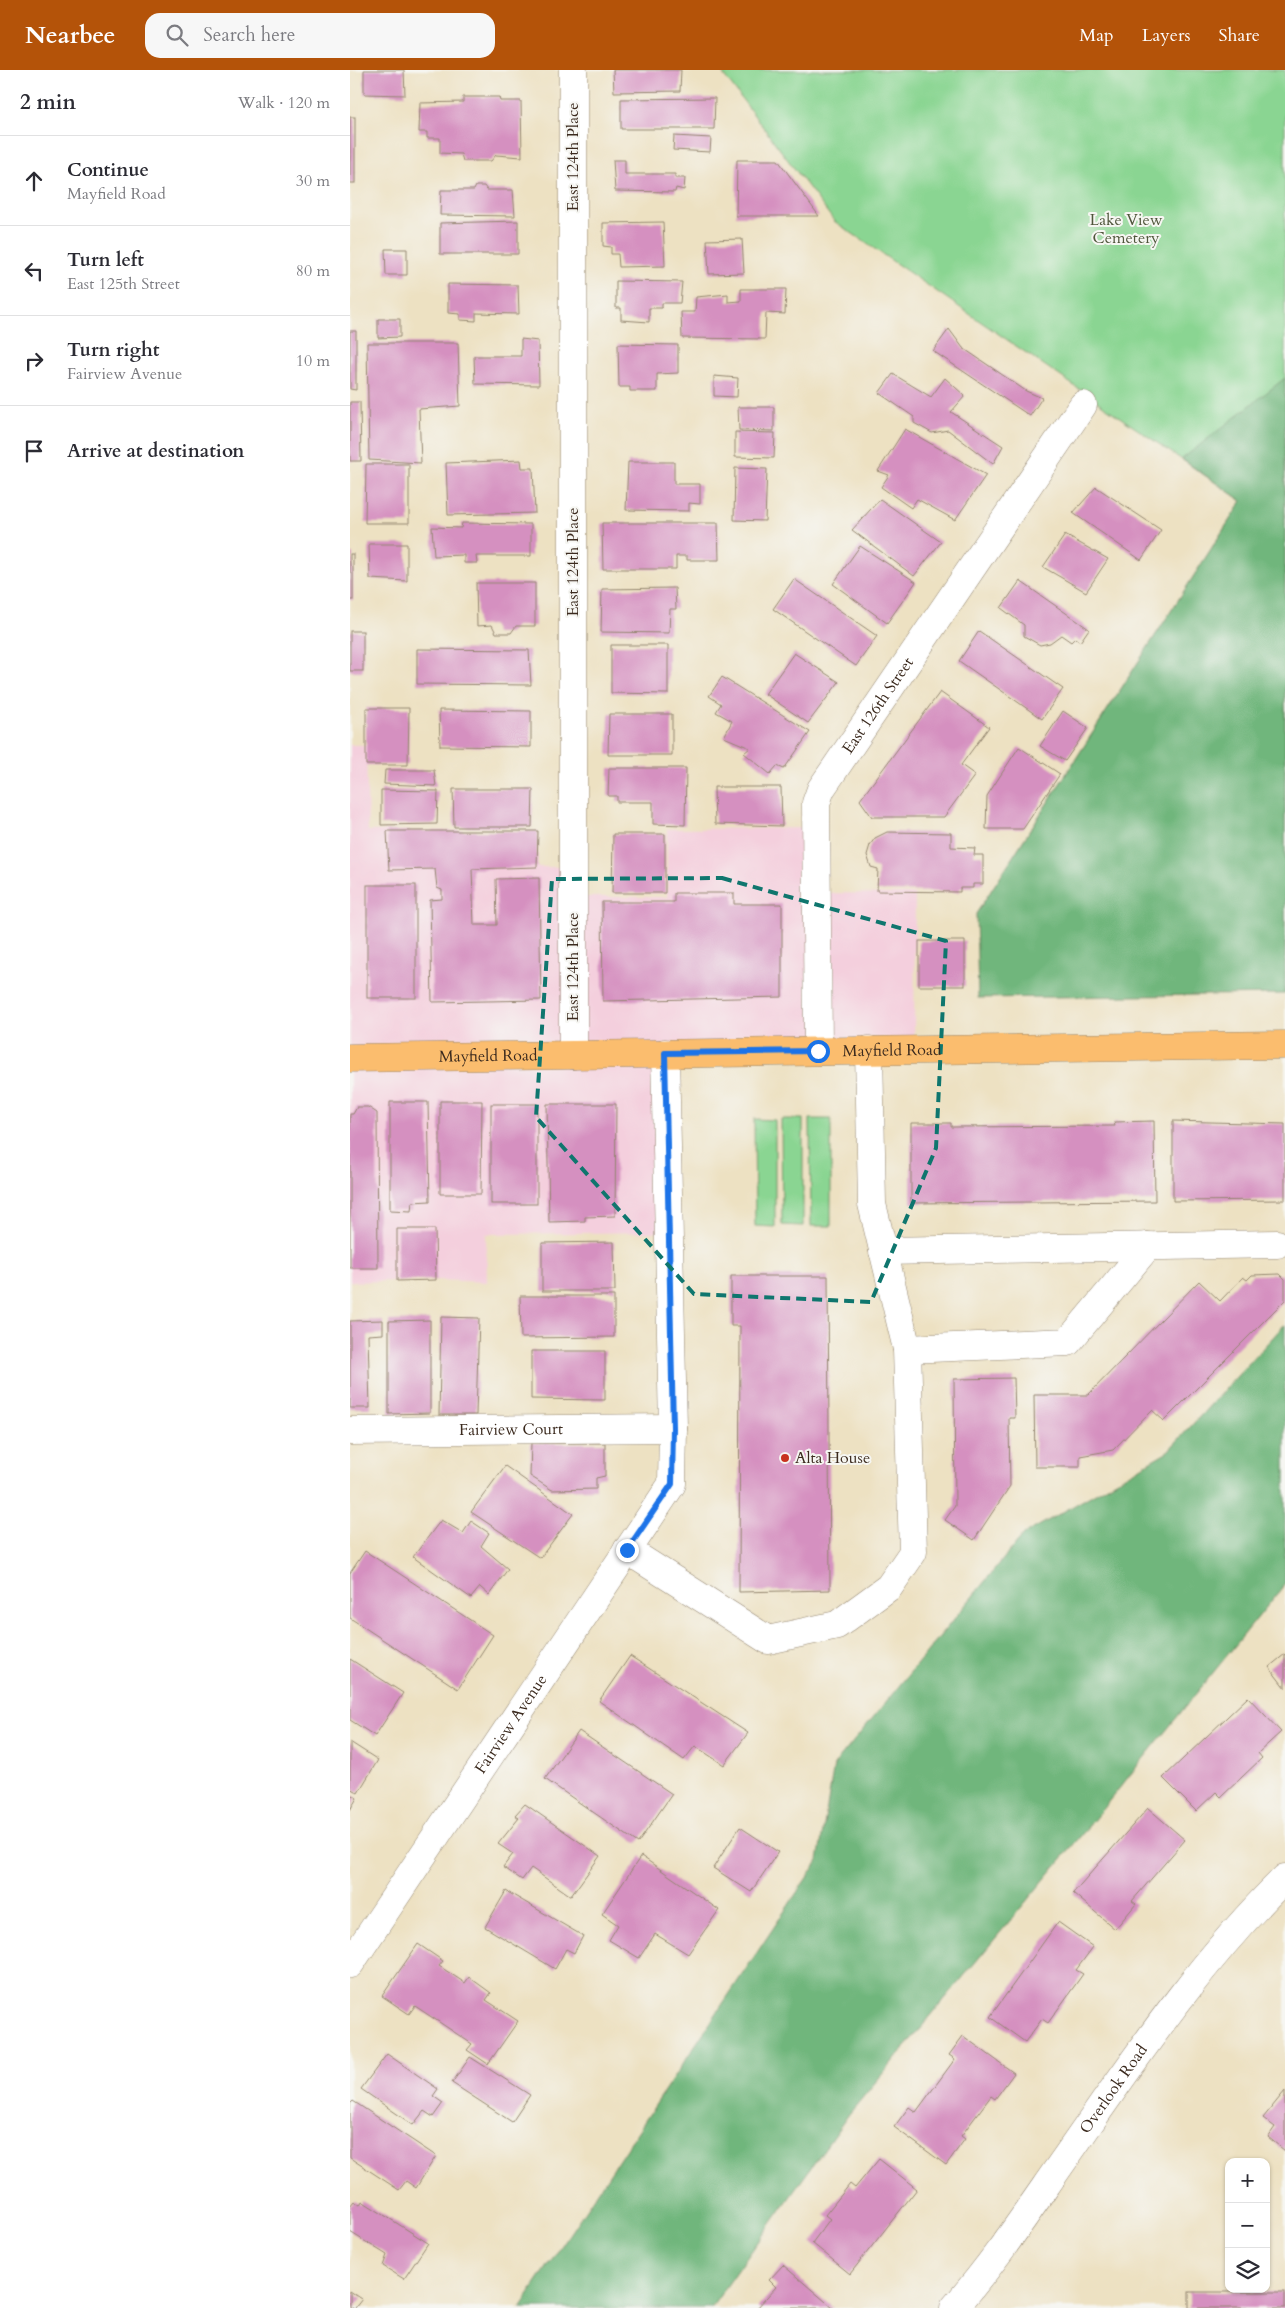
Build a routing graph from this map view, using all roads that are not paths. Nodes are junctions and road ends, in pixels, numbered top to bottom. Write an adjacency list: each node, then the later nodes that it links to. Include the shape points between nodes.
1 (573, 70): 7 (street, East 124th Place)
2 (1082, 405): 5 (street, East 126th Street, via 821,789 816,803)
3 (1285, 1045): 4 (main road, Mayfield Road)
4 (869, 1050): 5 (main road, Mayfield Road); 11 (street, via 872,1204)
5 (818, 1051): 6 (main road, Mayfield Road)
6 (665, 1053): 7 (main road, Mayfield Road); 13 (street)
7 (573, 1055): 8 (main road, Mayfield Road)
8 (350, 1058)
9 (1277, 1244): 10 (street)
10 (1148, 1246): 11 (street); 12 (street, via 1068,1342)
11 (883, 1251): 12 (street)
12 (908, 1348): 15 (street, via 913,1552 889,1587 837,1625 768,1640)
13 (673, 1428): 14 (street, Fairview Court); 15 (street, Fairview Avenue, via 672,1484)
14 (350, 1431)
15 (627, 1550): 17 (street, Fairview Avenue)
16 (1285, 1878): 18 (street, Overlook Road, via 1234,1932 1162,2021 1002,2250)
17 (350, 1964)
18 (954, 2308)

